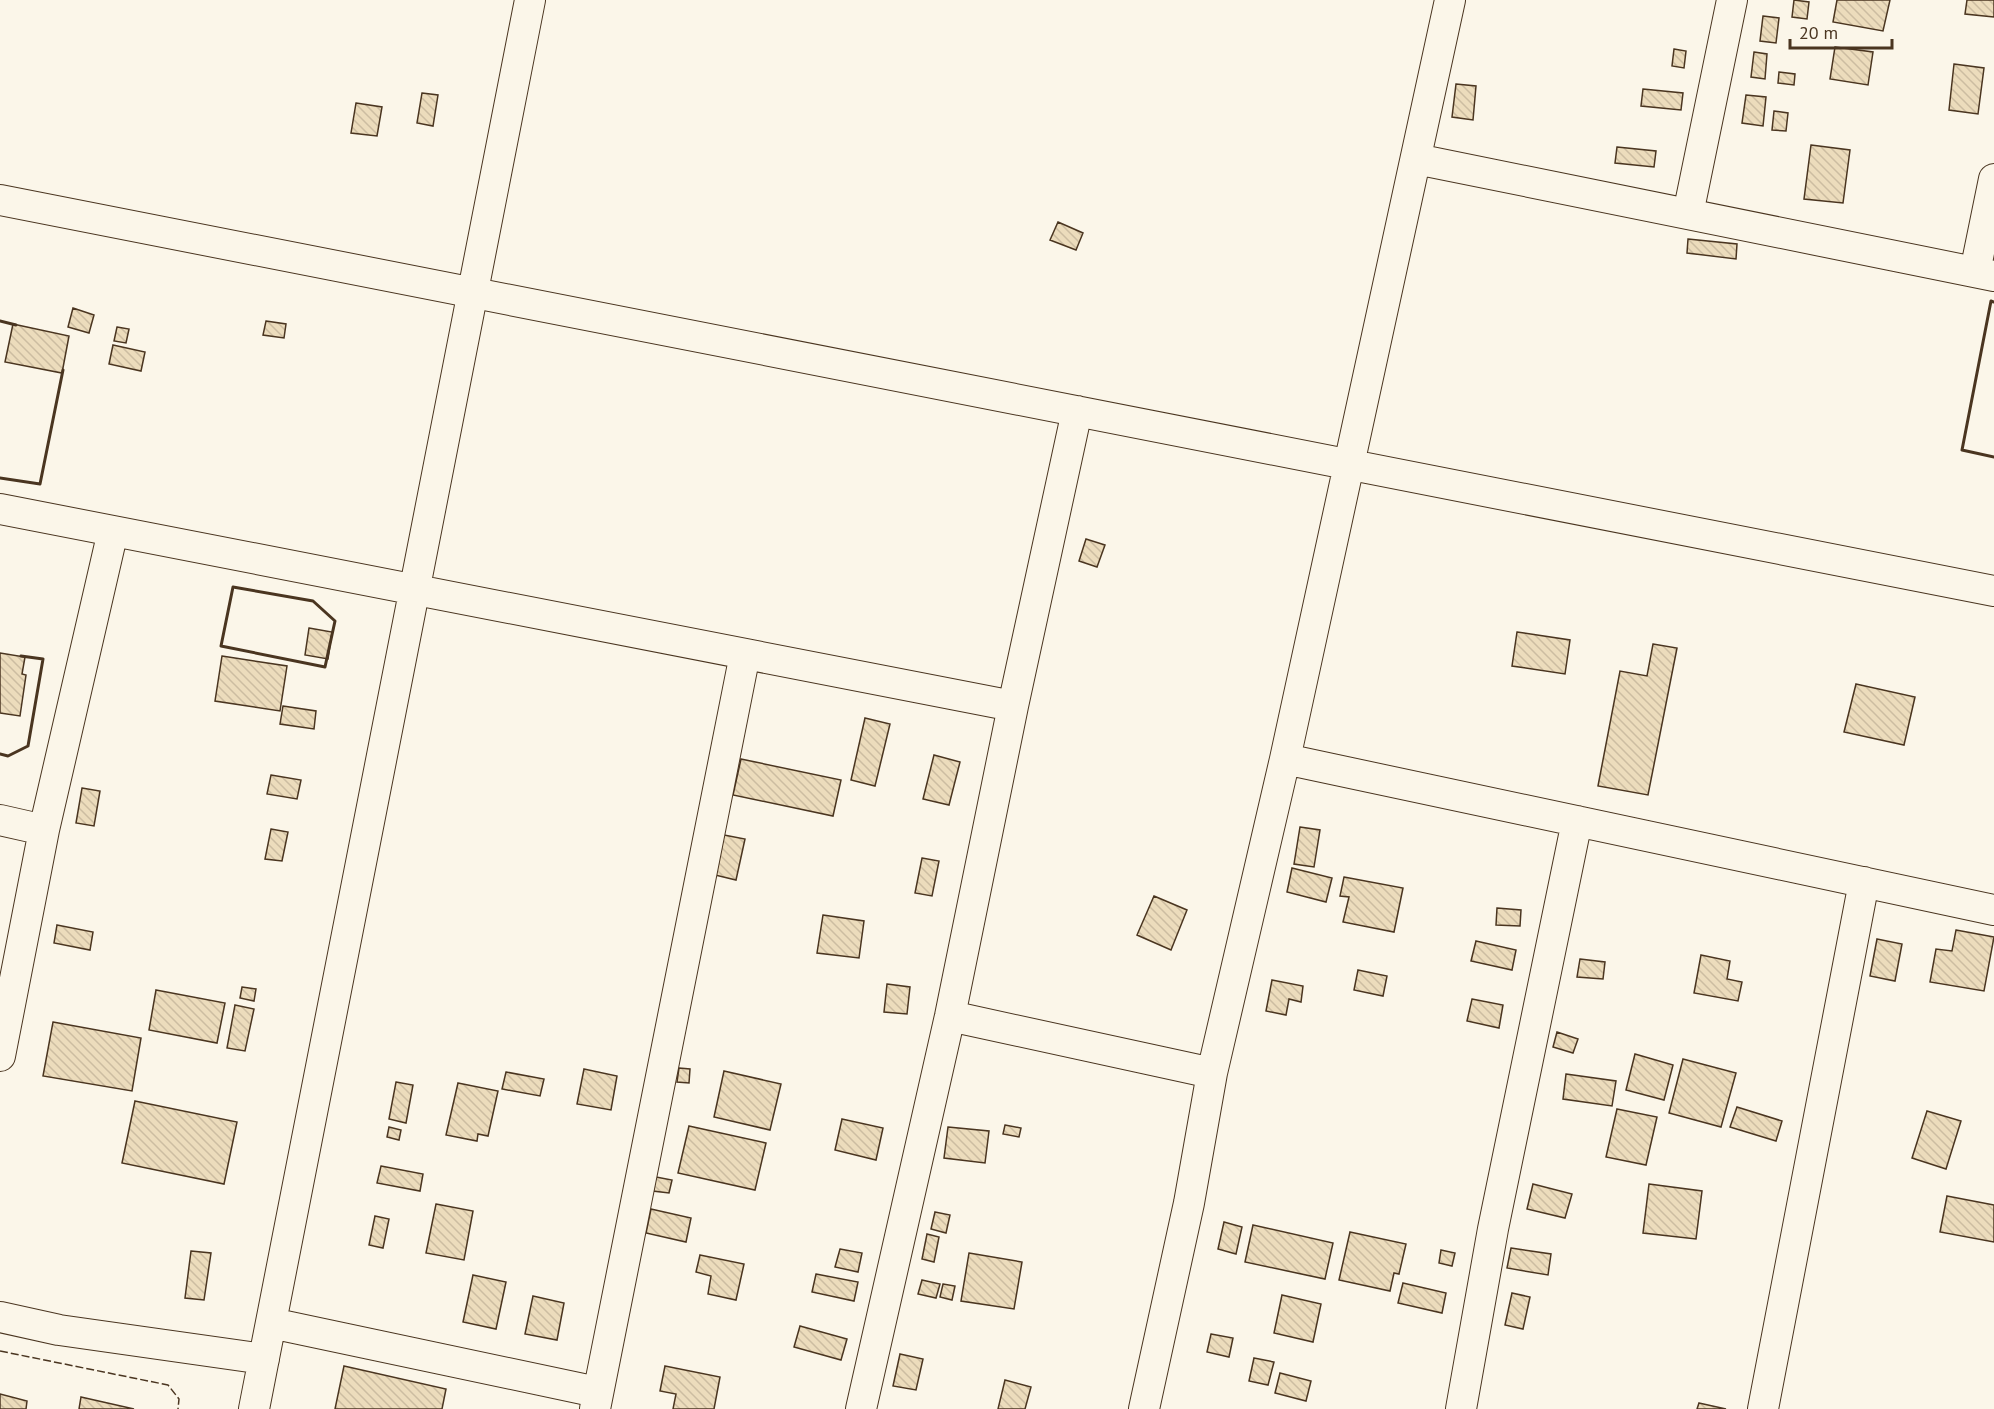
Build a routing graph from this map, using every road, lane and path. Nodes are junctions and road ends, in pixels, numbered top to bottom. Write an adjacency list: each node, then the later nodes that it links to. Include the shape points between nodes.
1 (530, 0): 9 (street)
2 (1450, 0): 4 (street)
3 (1732, 0): 7 (street)
4 (1416, 159): 7 (street); 11 (street)
5 (1994, 179): 8 (street)
6 (0, 200): 9 (street)
7 (1688, 214): 8 (street)
8 (1985, 274)
9 (472, 293): 10 (street); 14 (street)
10 (1077, 411): 11 (street); 17 (street)
11 (1350, 464): 15 (street); 18 (street)
12 (0, 509): 13 (street)
13 (113, 531): 14 (street); 21 (street)
14 (414, 588): 16 (street); 28 (street)
15 (1994, 591)
16 (745, 654): 17 (street); 30 (street)
17 (1014, 706): 24 (street)
18 (1285, 759): 20 (street); 26 (street)
19 (0, 820): 21 (street)
20 (1577, 821): 22 (street); 34 (street, via 1493,1229)
21 (44, 830): 25 (street)
22 (1864, 882): 23 (street); 35 (street)
23 (1994, 910)
24 (950, 1016): 26 (street); 32 (street)
25 (0, 1056)
26 (1212, 1073): 33 (street, via 1189,1203)
27 (0, 1317): 29 (street, via 59,1330)
28 (271, 1323): 29 (street); 30 (street)
29 (264, 1359): 31 (street)
30 (596, 1401)
31 (254, 1409)
32 (861, 1409)
33 (1144, 1409)
34 (1461, 1409)
35 (1763, 1409)

